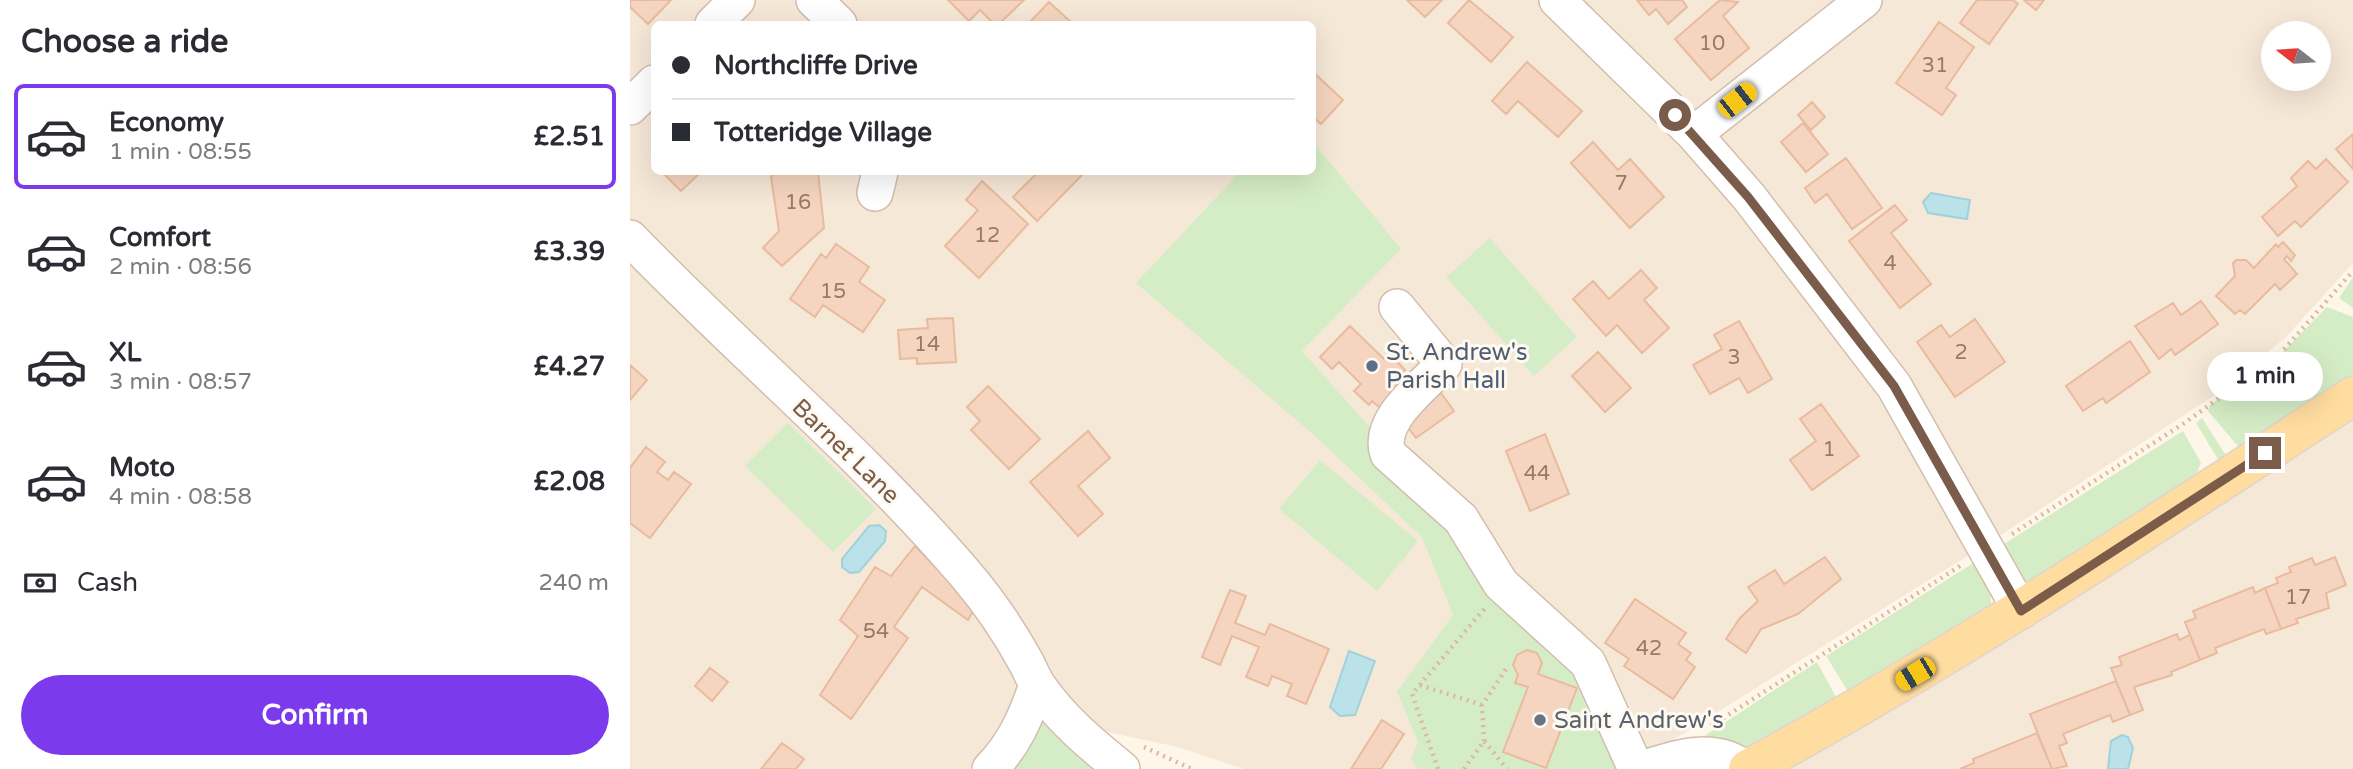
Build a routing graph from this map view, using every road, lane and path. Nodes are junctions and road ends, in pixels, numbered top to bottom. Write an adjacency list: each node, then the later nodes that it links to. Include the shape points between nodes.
1 (737, 0): 5 (street)
2 (814, 0): 6 (street)
3 (1557, 0): 9 (street)
4 (1864, 0): 9 (street)
5 (716, 21)
6 (836, 21)
7 (651, 86): 8 (street)
8 (630, 107)
9 (1694, 134): 14 (street, via 1894,386)
10 (630, 238): 18 (street, Barnet Lane, via 884,485 968,577 996,614)
11 (2353, 271): 14 (path, via 2279,355 2186,422)
12 (1398, 307): 15 (street, via 1444,364 1395,417 1385,438 1388,454 1461,519)
13 (2353, 396): 16 (main road)
14 (1985, 551): 16 (street); 22 (path)
15 (1502, 584): 19 (path, via 1472,627); 28 (street, via 1587,663)
16 (2021, 611): 29 (main road, via 1853,712)
17 (1506, 669): 20 (path)
18 (1037, 685): 23 (street, via 1009,748); 24 (street, Barnet Lane, via 1076,733)
19 (1420, 685): 20 (path); 25 (path, via 1412,694)
20 (1482, 705): 21 (path)
21 (1484, 741): 26 (path); 27 (path)
22 (1657, 764): 29 (street, via 1702,755 1729,758)
23 (989, 769)
24 (1122, 769)
25 (1438, 769)
26 (1464, 769)
27 (1507, 769)
28 (1636, 769)
29 (1746, 769)

